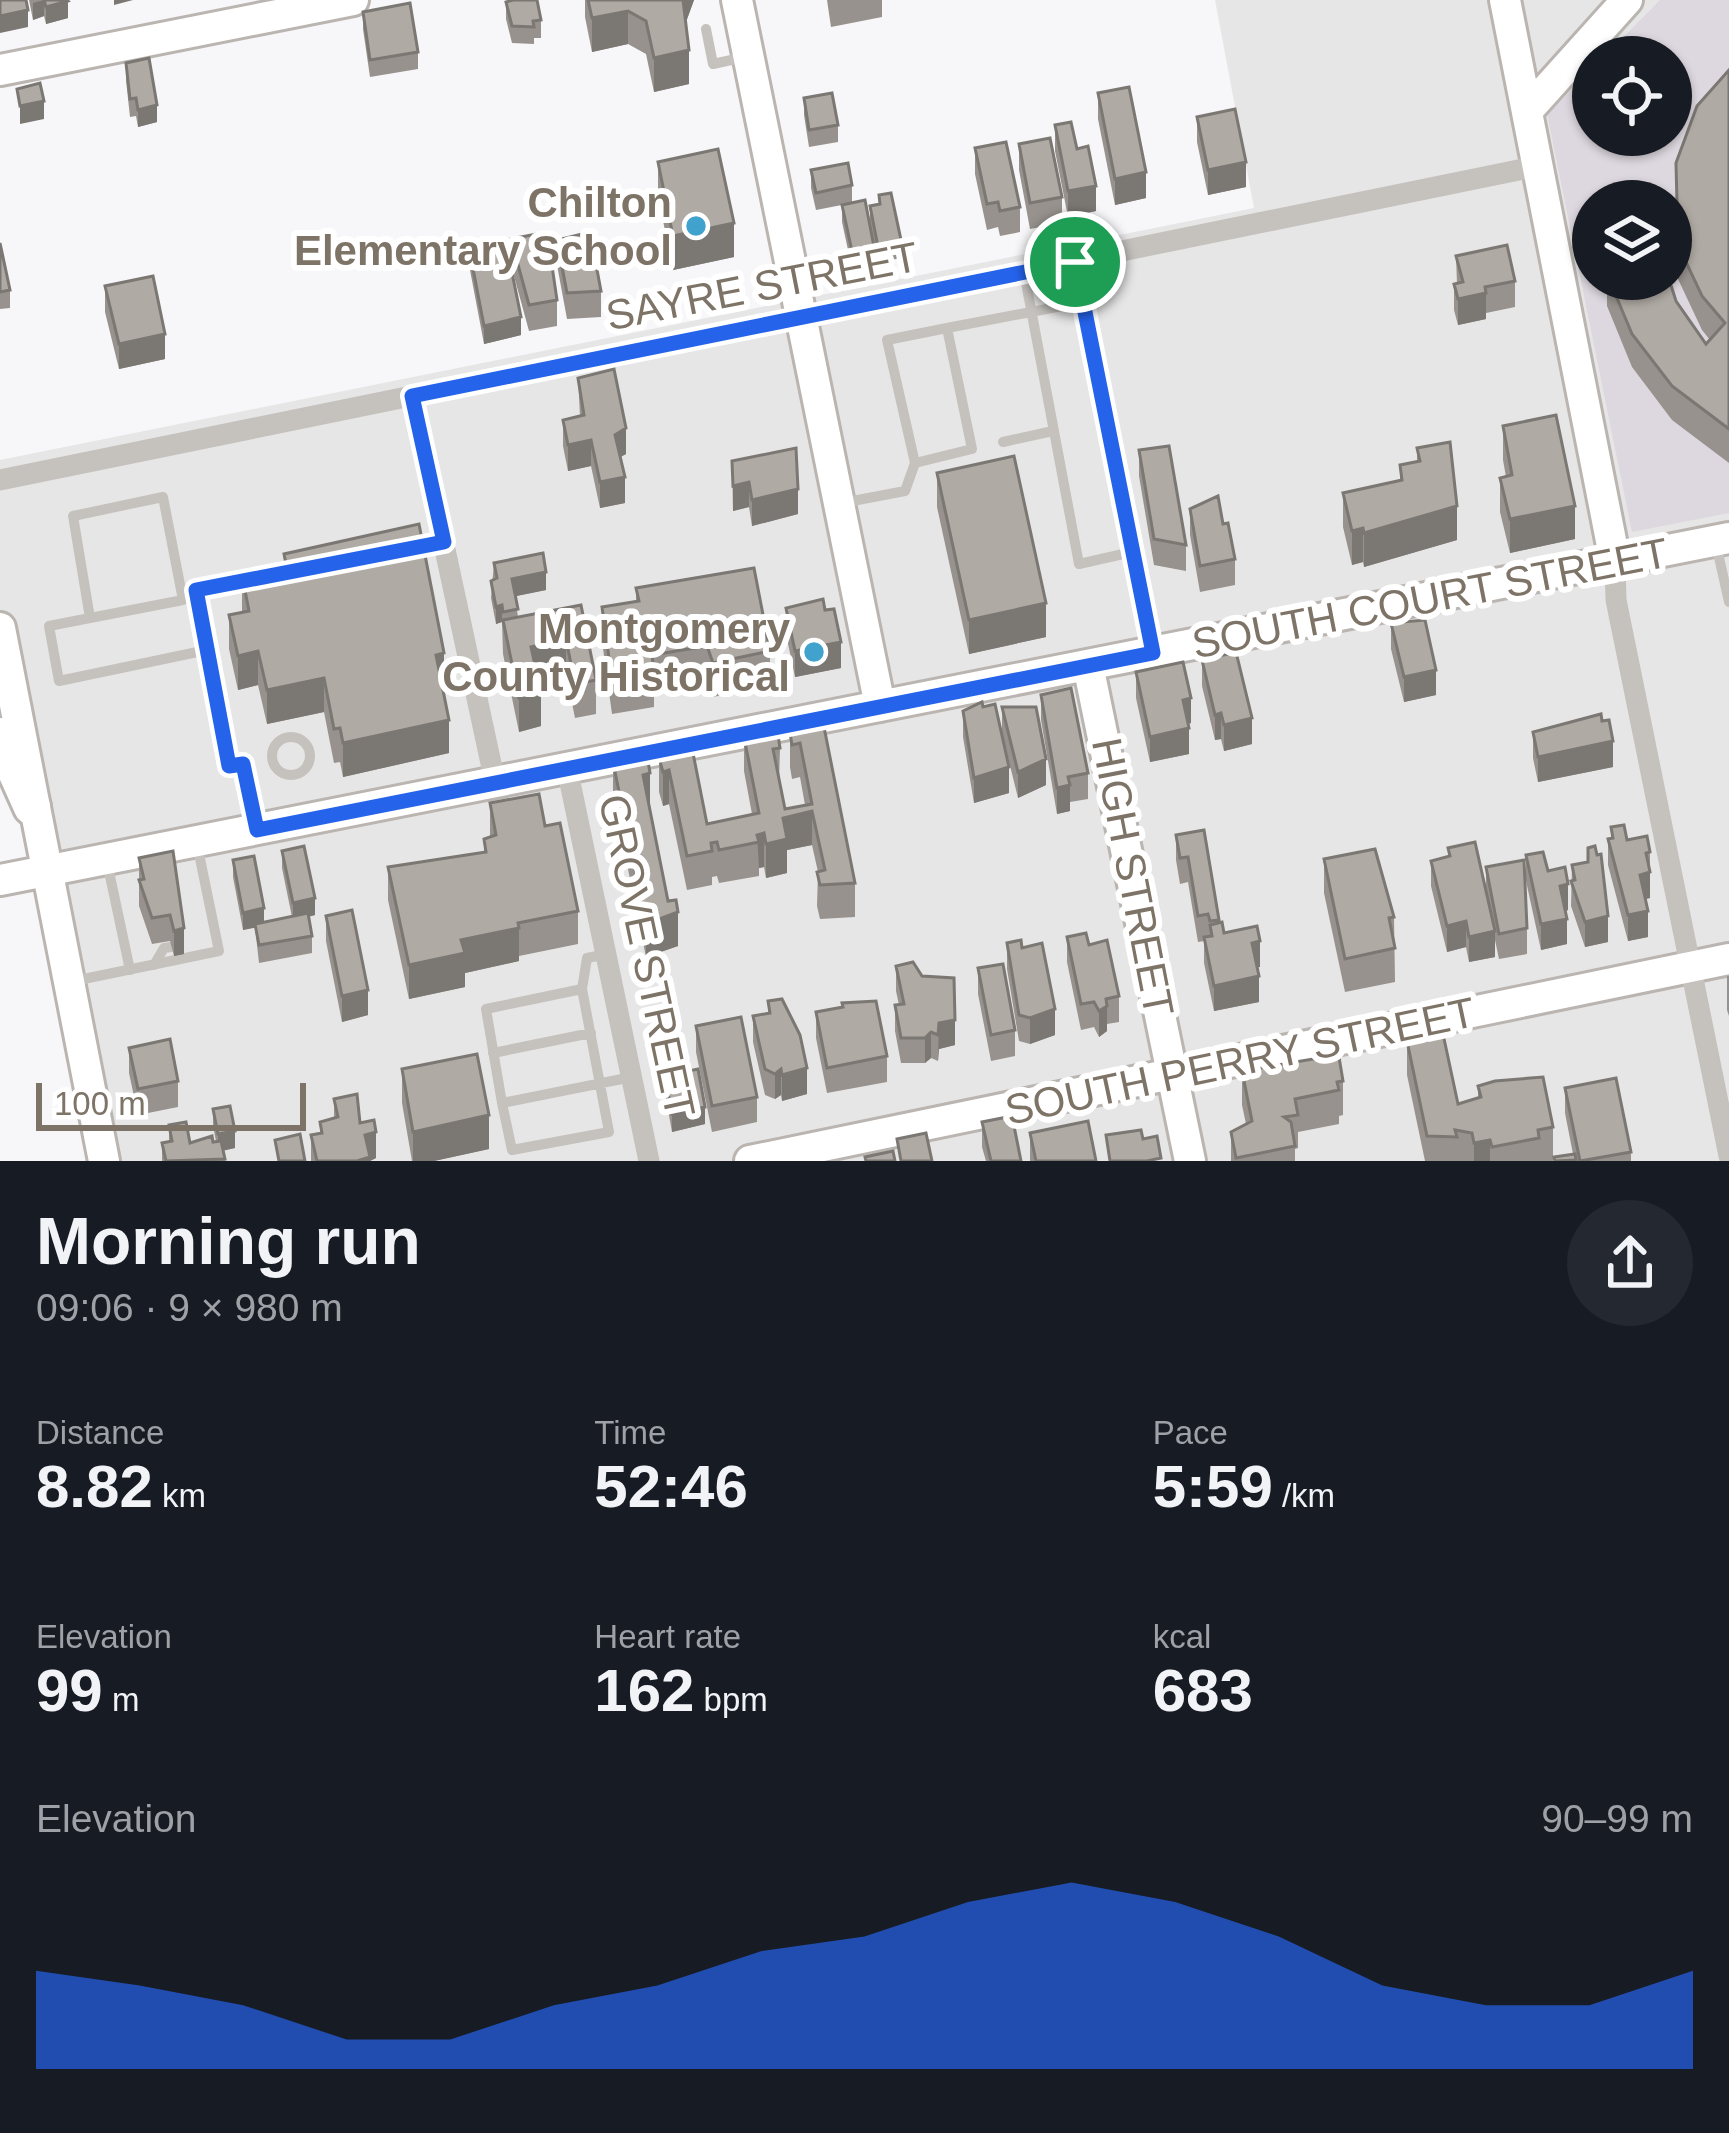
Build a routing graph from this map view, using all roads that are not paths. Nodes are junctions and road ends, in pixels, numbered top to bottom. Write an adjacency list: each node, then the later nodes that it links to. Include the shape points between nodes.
1 (353, 0): 7 (main road)
2 (737, 0): 6 (main road)
3 (1505, 0): 8 (main road)
4 (1627, 0): 8 (main road)
5 (706, 28): 6 (lane, via 713,64)
6 (748, 57): 14 (main road)
7 (0, 70)
8 (1528, 110): 9 (main road)
9 (1538, 166): 10 (street, SAYRE STREET); 24 (main road)
10 (1075, 262): 11 (street, SAYRE STREET); 12 (lane)
11 (1024, 272): 13 (lane); 14 (street, SAYRE STREET)
12 (1083, 302): 13 (lane); 23 (lane)
13 (1031, 310): 15 (lane); 17 (lane)
14 (801, 319): 16 (street, SAYRE STREET); 21 (main road)
15 (946, 328): 19 (lane, via 972,449); 19 (lane, via 887,340)
16 (412, 396): 20 (street, SAYRE STREET); 39 (street, via 433,544)
17 (1053, 431): 18 (lane); 23 (lane, via 1079,564)
18 (1004, 442)
19 (915, 463): 21 (lane, via 905,490)
20 (0, 480)
21 (838, 504): 34 (main road)
22 (1722, 540): 24 (main road, SOUTH COURT STREET); 28 (lane)
23 (1132, 552): 32 (lane)
24 (1616, 561): 32 (main road, SOUTH COURT STREET); 50 (street, via 1616,600)
25 (264, 577): 26 (lane)
26 (196, 590): 27 (lane); 31 (lane)
27 (183, 600): 29 (lane); 29 (lane, via 163,497 73,516)
28 (1729, 602)
29 (90, 618): 31 (lane, via 49,626 59,681)
30 (0, 628): 40 (main road)
31 (207, 650): 37 (lane, via 229,766)
32 (1153, 653): 33 (main road, SOUTH COURT STREET)
33 (1088, 665): 34 (main road, SOUTH COURT STREET); 56 (main road, HIGH STREET)
34 (880, 706): 38 (main road, SOUTH COURT STREET)
35 (0, 736): 40 (highway)
36 (272, 758): 37 (lane)
37 (243, 764): 41 (lane)
38 (567, 768): 39 (main road, SOUTH COURT STREET); 46 (street, GROVE STREET)
39 (495, 782): 41 (main road, SOUTH COURT STREET)
40 (32, 806): 44 (main road)
41 (257, 830): 42 (main road, SOUTH COURT STREET)
42 (196, 841): 43 (main road, SOUTH COURT STREET); 47 (lane, via 219,952)
43 (106, 859): 44 (main road, SOUTH COURT STREET); 51 (lane)
44 (46, 871): 45 (main road, SOUTH COURT STREET); 52 (main road)
45 (1, 880)
46 (607, 954): 53 (lane, via 587,958); 57 (street, GROVE STREET)
47 (204, 955): 49 (lane); 49 (lane, via 164,948)
48 (1729, 959): 50 (main road, SOUTH PERRY STREET)
49 (154, 965): 51 (lane)
50 (1691, 968): 56 (main road, SOUTH PERRY STREET); 61 (street)
51 (130, 970): 52 (lane)
52 (68, 983): 62 (main road)
53 (582, 989): 54 (lane); 55 (lane, via 486,1009)
54 (591, 1033): 55 (lane); 58 (lane)
55 (494, 1053): 59 (lane)
56 (1173, 1075): 60 (main road, SOUTH PERRY STREET); 65 (main road, HIGH STREET)
57 (632, 1077): 58 (lane); 63 (street, GROVE STREET)
58 (601, 1084): 59 (lane); 59 (lane, via 609,1132 512,1150)
59 (502, 1103)
60 (803, 1156): 64 (main road, SOUTH PERRY STREET)
61 (1729, 1156)
62 (104, 1161)
63 (649, 1161)
64 (750, 1161)
65 (1190, 1161)

